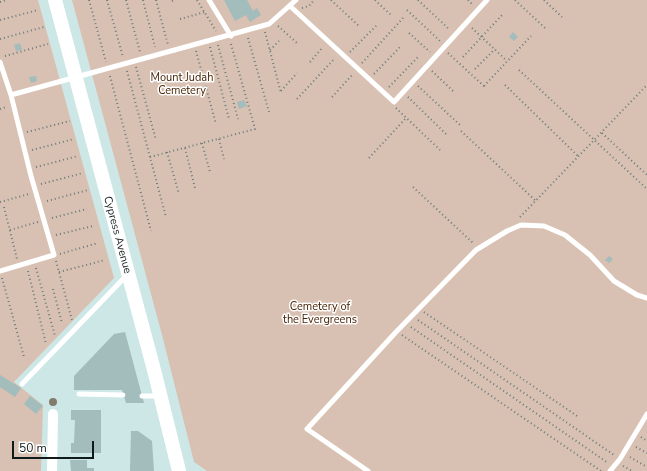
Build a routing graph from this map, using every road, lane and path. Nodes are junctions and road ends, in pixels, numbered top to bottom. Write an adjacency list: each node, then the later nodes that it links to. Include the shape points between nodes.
1 (7, 0): 19 (path)
2 (55, 0): 75 (street, Cypress Avenue)
3 (89, 0): 70 (path)
4 (107, 0): 67 (path)
5 (126, 0): 63 (path)
6 (143, 0): 57 (path)
7 (156, 0): 55 (path)
8 (176, 0): 18 (path)
9 (209, 0): 42 (lane)
10 (296, 0): 20 (lane)
11 (314, 0): 20 (path, via 309,6)
12 (331, 0): 33 (path)
13 (375, 0): 24 (path)
14 (418, 0): 38 (path)
15 (487, 0): 31 (lane)
16 (515, 0): 35 (path)
17 (544, 0): 27 (path)
18 (172, 1)
19 (0, 2)
20 (291, 8): 30 (lane); 45 (lane)
21 (38, 10): 29 (path)
22 (407, 10): 51 (path)
23 (205, 12): 28 (path)
24 (391, 15)
25 (502, 15): 41 (path)
26 (404, 17): 71 (path)
27 (562, 17)
28 (180, 19)
29 (0, 20)
30 (273, 21): 42 (lane); 46 (path)
31 (466, 23): 38 (lane); 41 (path)
32 (378, 24): 60 (path)
33 (360, 27)
34 (44, 28): 43 (path)
35 (545, 28)
36 (265, 31): 54 (path)
37 (410, 33): 61 (path)
38 (455, 35): 51 (lane)
39 (248, 36): 87 (path)
40 (531, 36): 64 (path)
41 (482, 37): 52 (path); 62 (path)
42 (230, 38): 55 (lane); 99 (path, via 254,129)
43 (0, 39)
44 (279, 41): 54 (path)
45 (328, 42): 56 (lane); 66 (path)
46 (297, 43)
47 (48, 44): 59 (path)
48 (218, 44): 90 (path)
49 (210, 46): 89 (path)
50 (401, 46): 76 (path)
51 (444, 47): 61 (lane); 64 (path, via 485,87)
52 (495, 49): 64 (path); 72 (path)
53 (196, 50): 92 (path)
54 (270, 50): 74 (path, via 281,92)
55 (170, 52): 57 (lane)
56 (340, 52): 60 (lane); 85 (path)
57 (158, 55): 63 (lane)
58 (419, 56): 82 (path)
59 (0, 57)
60 (345, 57): 71 (lane)
61 (435, 57): 69 (lane)
62 (463, 57)
63 (142, 59): 67 (lane)
64 (507, 61)
65 (0, 62): 83 (lane)
66 (310, 62)
67 (125, 64): 70 (lane); 108 (path)
68 (136, 66): 100 (path)
69 (426, 66): 77 (lane); 81 (path)
70 (108, 68): 75 (lane); 133 (path)
71 (357, 68): 76 (lane); 84 (path)
72 (475, 70)
73 (519, 70): 101 (path)
74 (297, 73)
75 (75, 78): 83 (lane); 144 (street, Cypress Avenue)
76 (369, 79): 82 (lane)
77 (413, 81): 80 (lane); 93 (path)
78 (505, 85): 109 (path)
79 (647, 85): 95 (path)
80 (402, 92): 82 (lane, via 394,102); 97 (path)
81 (454, 92)
82 (384, 93)
83 (11, 95): 96 (lane)
84 (332, 96)
85 (297, 99)
86 (392, 104): 88 (path)
87 (269, 112)
88 (406, 118): 104 (path); 110 (path)
89 (230, 119)
90 (238, 119)
91 (70, 121): 96 (path)
92 (216, 124)
93 (460, 125)
94 (461, 131): 123 (path)
95 (602, 133): 101 (path); 115 (path)
96 (20, 134): 105 (lane)
97 (446, 134)
98 (74, 139): 105 (path)
99 (219, 139): 102 (path); 111 (path)
100 (156, 140)
101 (595, 141): 109 (path); 119 (path)
102 (202, 143): 103 (path); 113 (path)
103 (185, 148): 106 (path); 118 (path)
104 (440, 150)
105 (25, 151): 112 (lane)
106 (168, 152): 108 (path); 122 (path)
107 (78, 156): 112 (path)
108 (150, 157): 128 (path)
109 (579, 157): 123 (path)
110 (369, 158)
111 (224, 159)
112 (29, 168): 116 (lane)
113 (210, 172)
114 (83, 173): 116 (path)
115 (647, 175)
116 (34, 186): 121 (lane)
117 (413, 187): 136 (path)
118 (195, 188)
119 (647, 189)
120 (88, 190): 125 (path)
121 (36, 192): 124 (path); 125 (lane)
122 (179, 194)
123 (536, 201): 132 (path)
124 (0, 202)
125 (39, 203): 129 (lane)
126 (4, 207): 131 (path)
127 (87, 209): 129 (path)
128 (166, 216)
129 (44, 220): 131 (path); 134 (lane)
130 (93, 226): 134 (path)
131 (10, 230): 141 (path)
132 (507, 230): 136 (lane); 146 (lane, via 521,225 544,226 566,235 590,255 614,282 637,296)
133 (151, 231)
134 (49, 237): 137 (lane)
135 (98, 243): 137 (path)
136 (479, 248): 147 (lane)
137 (54, 255): 139 (lane); 143 (path)
138 (104, 260): 143 (path)
139 (34, 262): 140 (lane); 153 (path)
140 (26, 264): 141 (lane); 154 (path)
141 (19, 266): 142 (lane)
142 (0, 271): 155 (path)
143 (59, 272): 149 (path)
144 (128, 274): 156 (lane); 160 (street, Cypress Avenue)
145 (53, 289): 151 (path)
146 (647, 298)
147 (418, 308): 148 (lane); 163 (path)
148 (411, 316): 150 (lane); 167 (path)
149 (72, 320)
150 (405, 322): 152 (lane); 170 (path)
151 (62, 323)
152 (396, 332): 173 (lane, via 307,429); 174 (path)
153 (54, 336)
154 (46, 344)
155 (24, 357)
156 (22, 384)
157 (79, 394): 158 (lane)
158 (123, 395)
159 (142, 396): 160 (lane)
160 (160, 396): 172 (street, Cypress Avenue)
161 (53, 414): 171 (street)
162 (647, 414): 164 (lane)
163 (577, 416)
164 (629, 443): 165 (path); 167 (lane)
165 (647, 453)
166 (628, 456): 169 (path)
167 (620, 459): 170 (lane)
168 (622, 465): 175 (path)
169 (647, 467)
170 (612, 469)
171 (52, 471)
172 (178, 471)
173 (368, 471)
174 (600, 471)
175 (632, 471)

